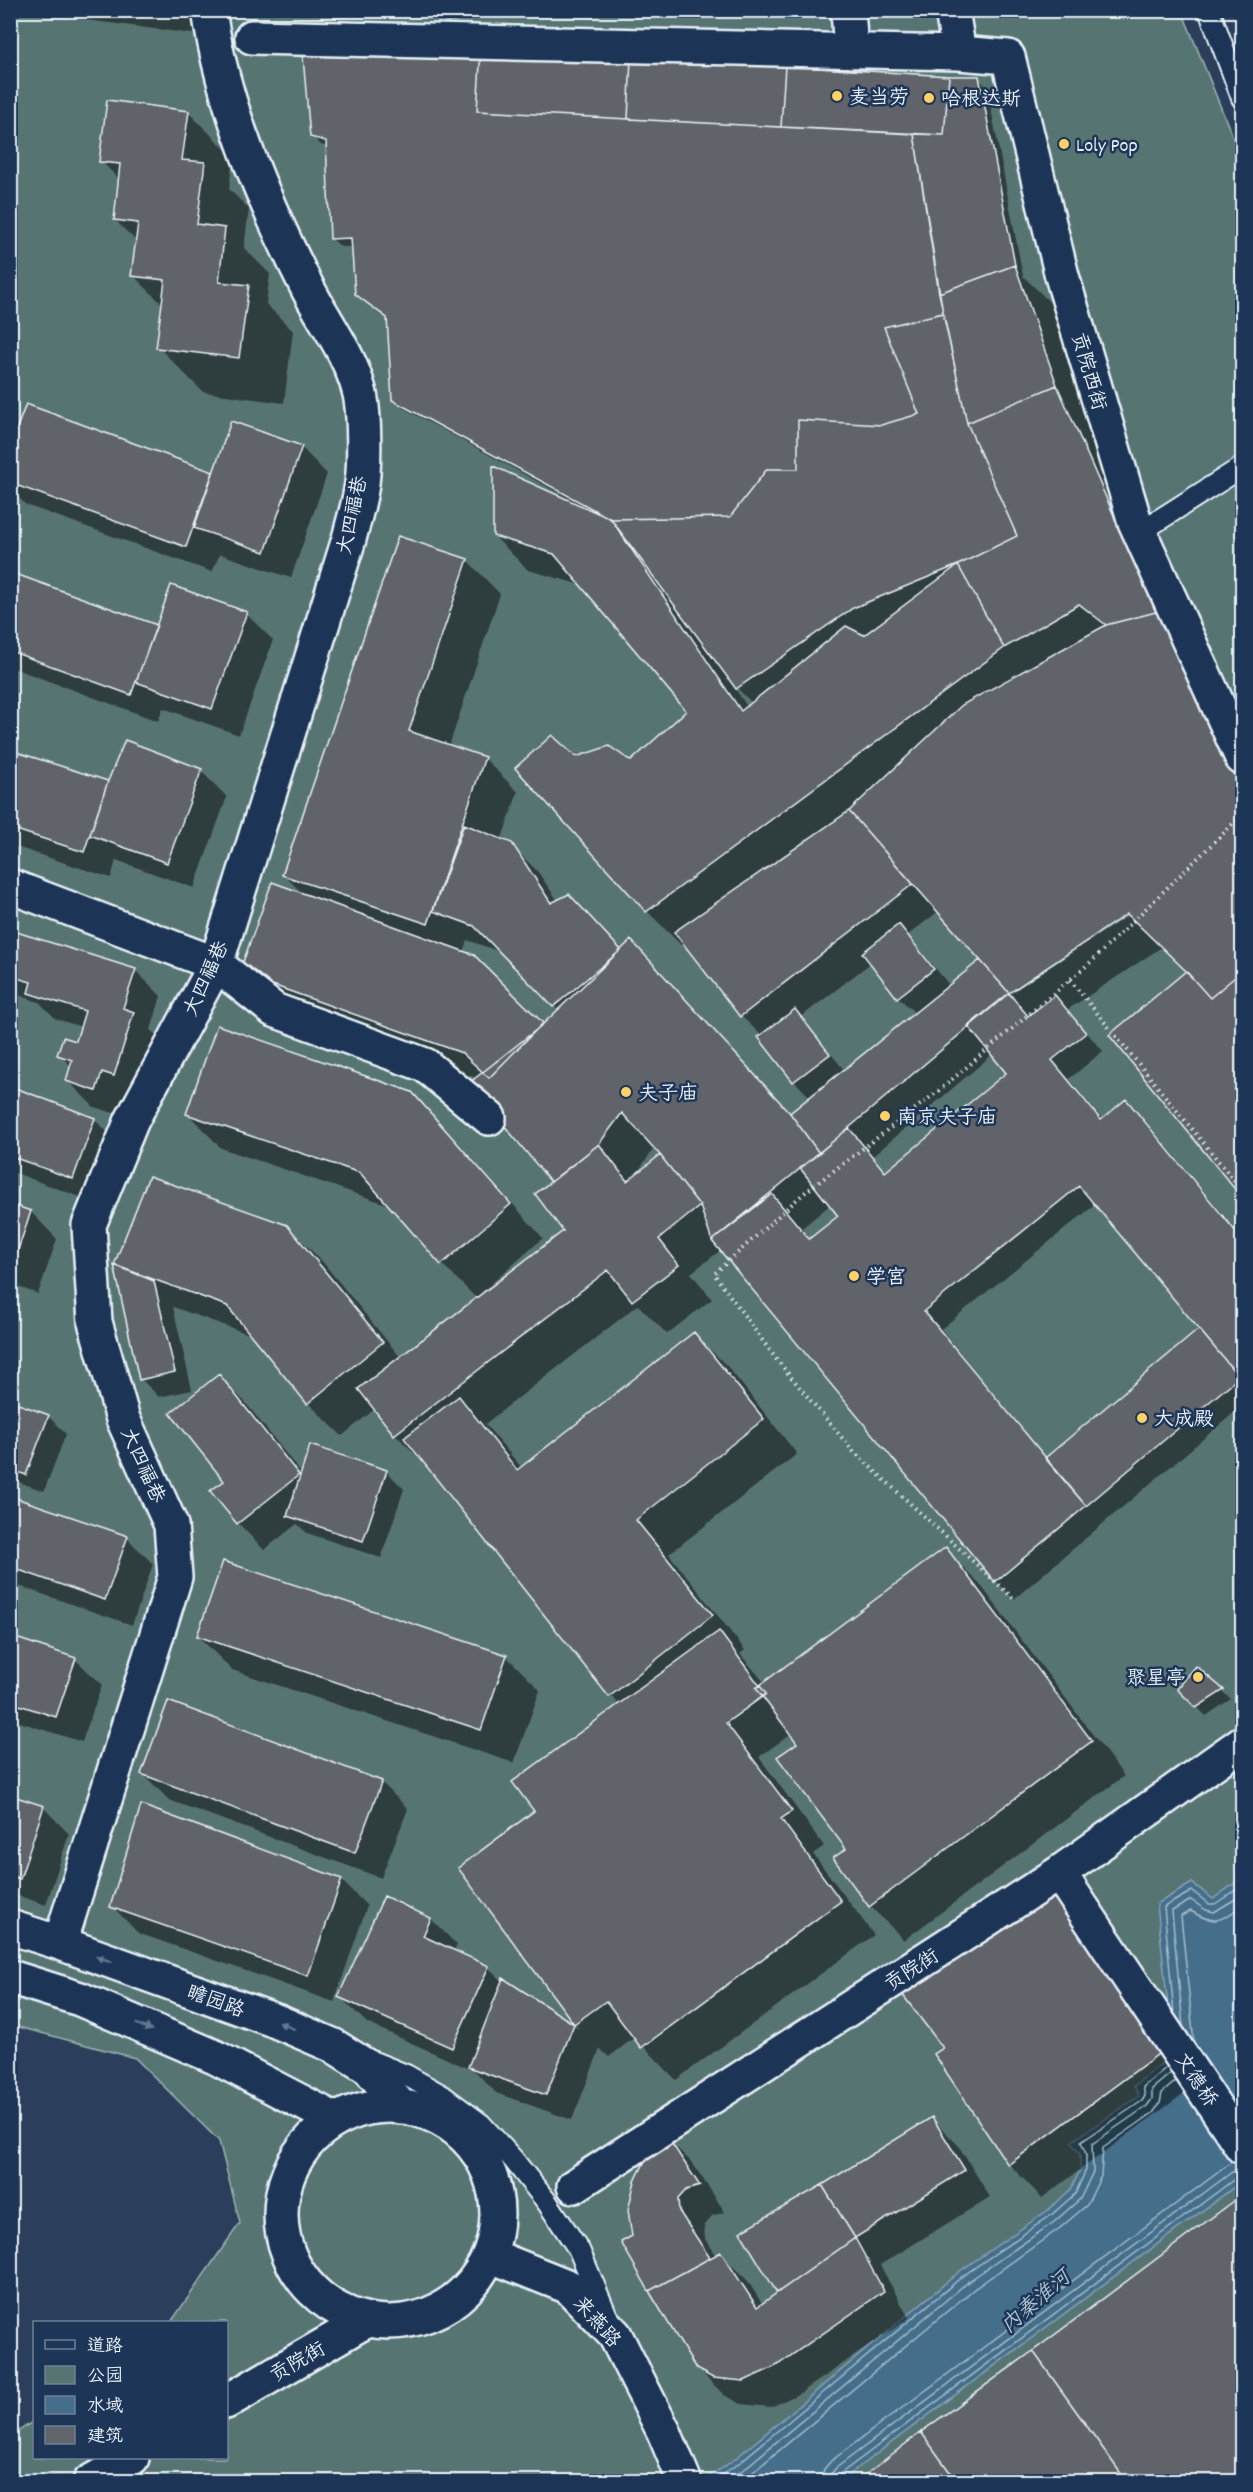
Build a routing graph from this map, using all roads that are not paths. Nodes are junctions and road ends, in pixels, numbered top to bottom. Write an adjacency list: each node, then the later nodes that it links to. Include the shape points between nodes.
1 (209, 10): 13 (street, 大四福巷, via 215,53 252,164 309,290 350,364 360,392 363,430 361,488 349,539)
2 (848, 10): 6 (street)
3 (952, 10): 7 (street)
4 (1209, 10): 8 (lane)
5 (252, 37): 6 (street)
6 (851, 51): 7 (street)
7 (959, 53): 10 (street, 贡院西街, via 1008,57 1062,276)
8 (1242, 98)
9 (1242, 467): 10 (lane)
10 (1140, 532): 11 (street, 贡院西街)
11 (1242, 758)
12 (10, 886): 13 (street)
13 (216, 964): 14 (street, via 274,1010 424,1065); 18 (street, 大四福巷, via 132,1120 89,1225 95,1322 123,1419 171,1525 175,1577)
14 (489, 1118)
15 (1242, 1743): 16 (street, 贡院街)
16 (1059, 1873): 23 (street, 文德桥); 24 (street, 贡院街)
17 (10, 1927): 18 (street, 瞻园路)
18 (60, 1943): 20 (street, 瞻园路, one-way to 18)
19 (10, 1977): 22 (street, one-way to 22, via 80,1999 214,2057)
20 (334, 2046): 21 (street, 瞻园路, via 369,2068); 27 (lane, via 406,2075 481,2124 547,2202 579,2250)
21 (401, 2107): 22 (street, via 367,2108); 25 (street, via 433,2116 461,2134 483,2160 495,2190 497,2223)
22 (336, 2120): 26 (street, via 302,2151 287,2176 280,2212 286,2249 304,2282 332,2306)
23 (1242, 2147)
24 (574, 2186)
25 (489, 2255): 26 (street, via 470,2287 440,2310 404,2322); 27 (street, 来燕路, via 568,2288)
26 (367, 2320): 28 (street, 贡院街)
27 (615, 2335): 31 (street, 来燕路)
28 (228, 2401)
29 (128, 2459): 30 (street)
30 (90, 2481)
31 (685, 2481)

